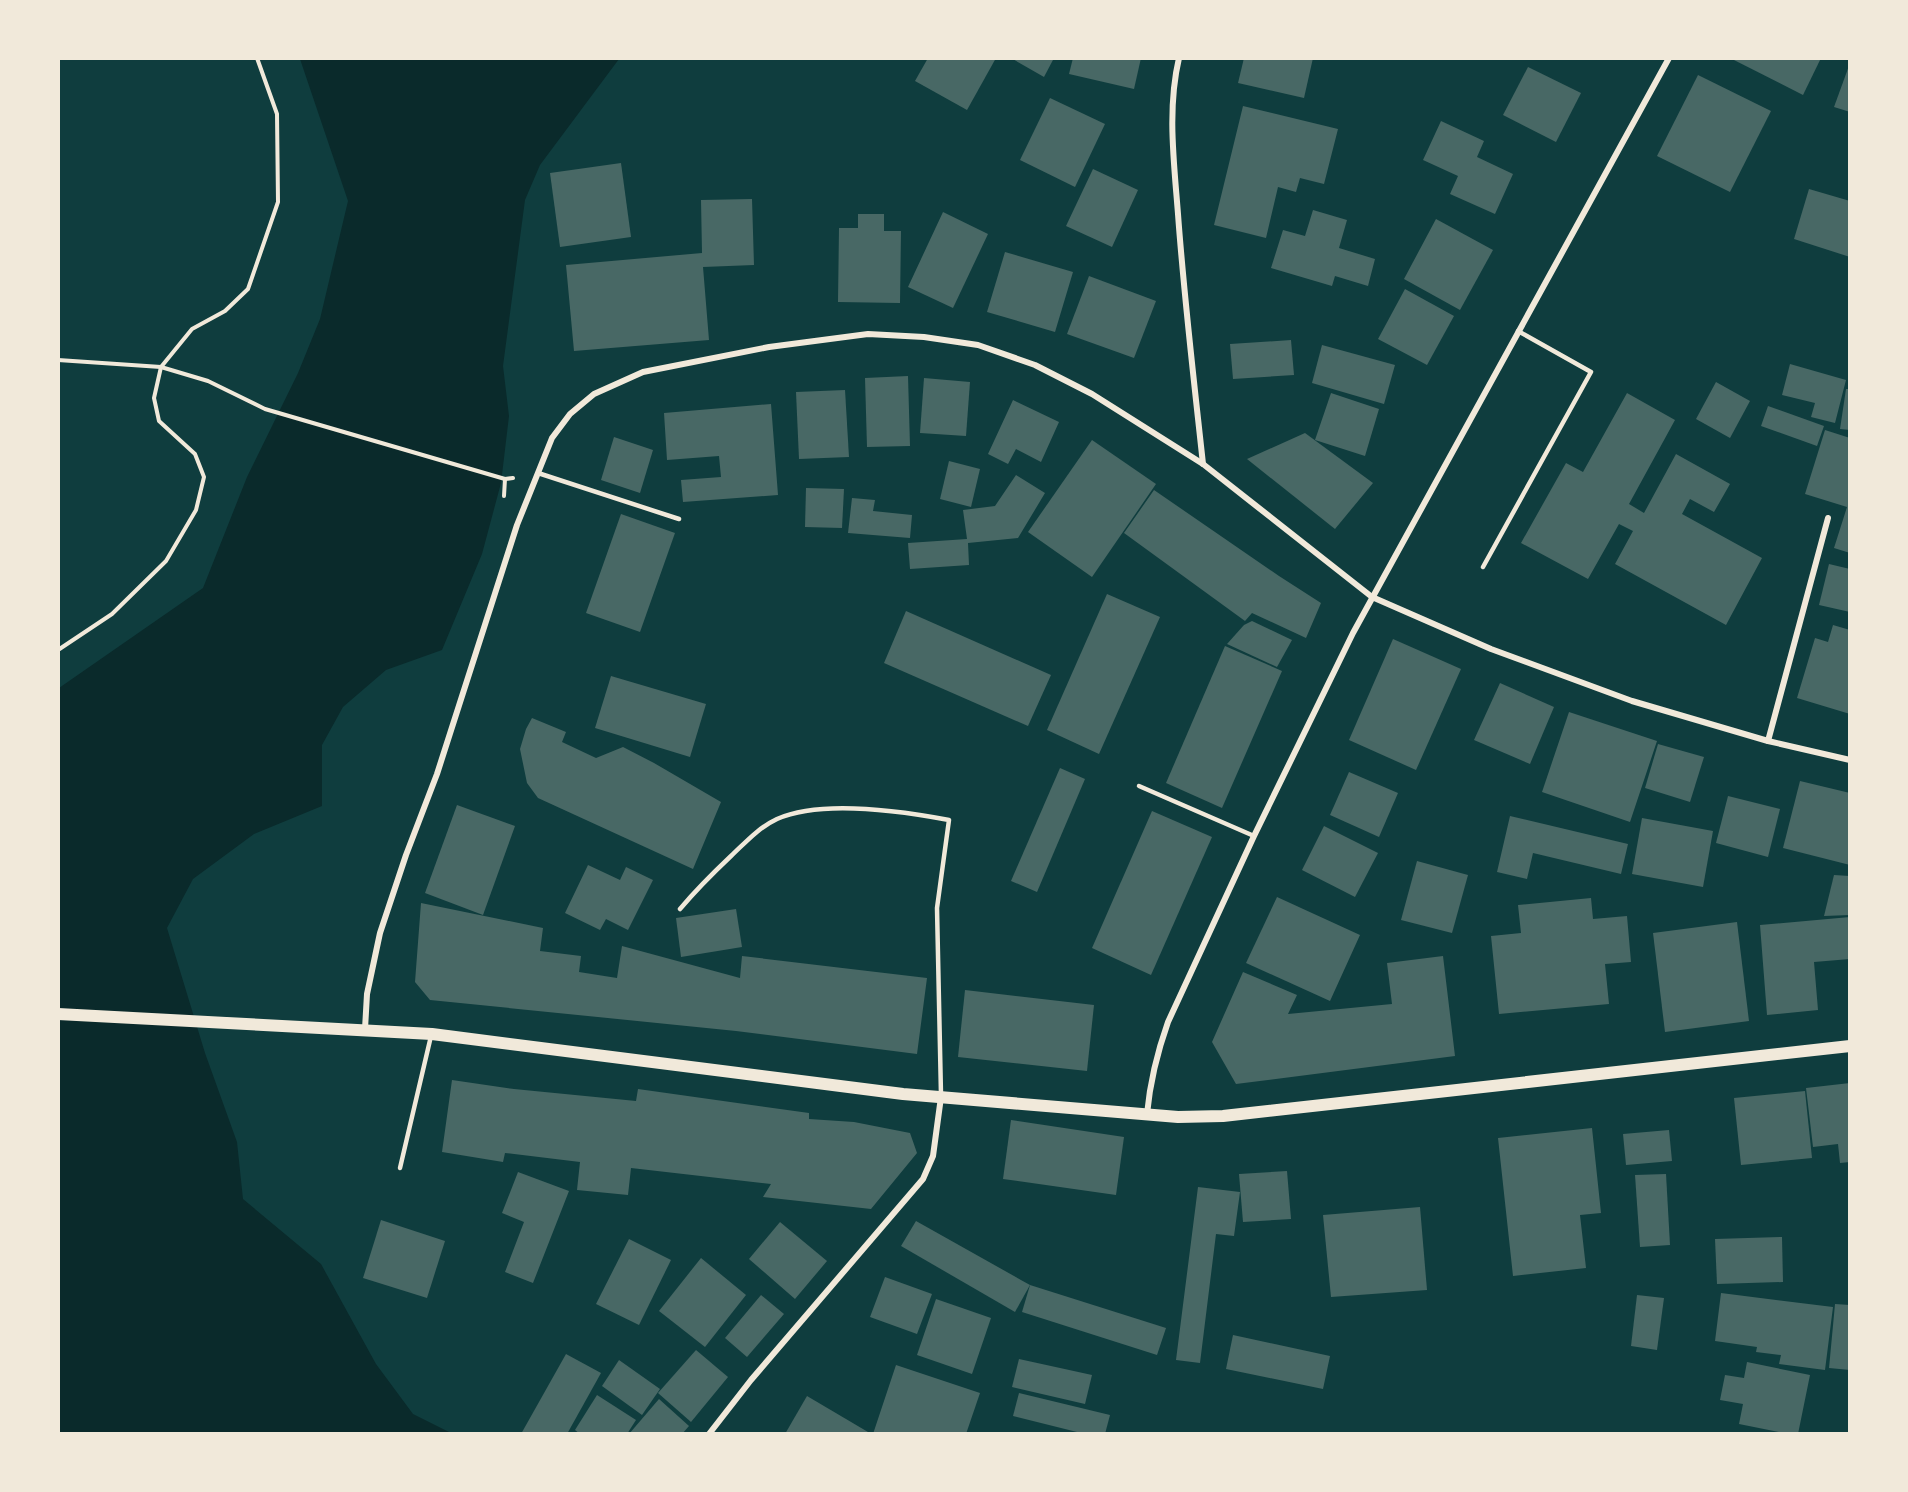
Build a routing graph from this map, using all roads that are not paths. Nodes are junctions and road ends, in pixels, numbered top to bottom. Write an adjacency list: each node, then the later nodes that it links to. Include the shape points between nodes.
1 (1179, 58): 4 (street, via 1172,133)
2 (1669, 58): 3 (street)
3 (1518, 331): 8 (lane, via 1591,372); 9 (street)
4 (1203, 464): 5 (street, via 1092,394 1035,365 978,345 868,334 769,347 643,372 594,394 570,414 552,438); 9 (street)
5 (538, 473): 7 (lane); 16 (street, via 380,933 366,994)
6 (1828, 518): 10 (street)
7 (680, 519)
8 (1484, 567)
9 (1372, 597): 10 (street, via 1491,649 1621,697); 13 (street)
10 (1768, 741): 11 (street)
11 (1850, 760)
12 (1139, 786): 13 (lane)
13 (1254, 836): 20 (street, via 1168,1022 1150,1082)
14 (680, 909): 19 (lane, via 754,833 778,819 810,810 861,808 949,820 937,908)
15 (58, 1014): 16 (main road)
16 (365, 1029): 17 (main road)
17 (432, 1034): 19 (main road); 21 (lane)
18 (1850, 1046): 20 (main road, via 1223,1116)
19 (941, 1097): 20 (main road); 22 (street, via 933,1156 923,1179)
20 (1147, 1115)
21 (400, 1168)
22 (709, 1434)

